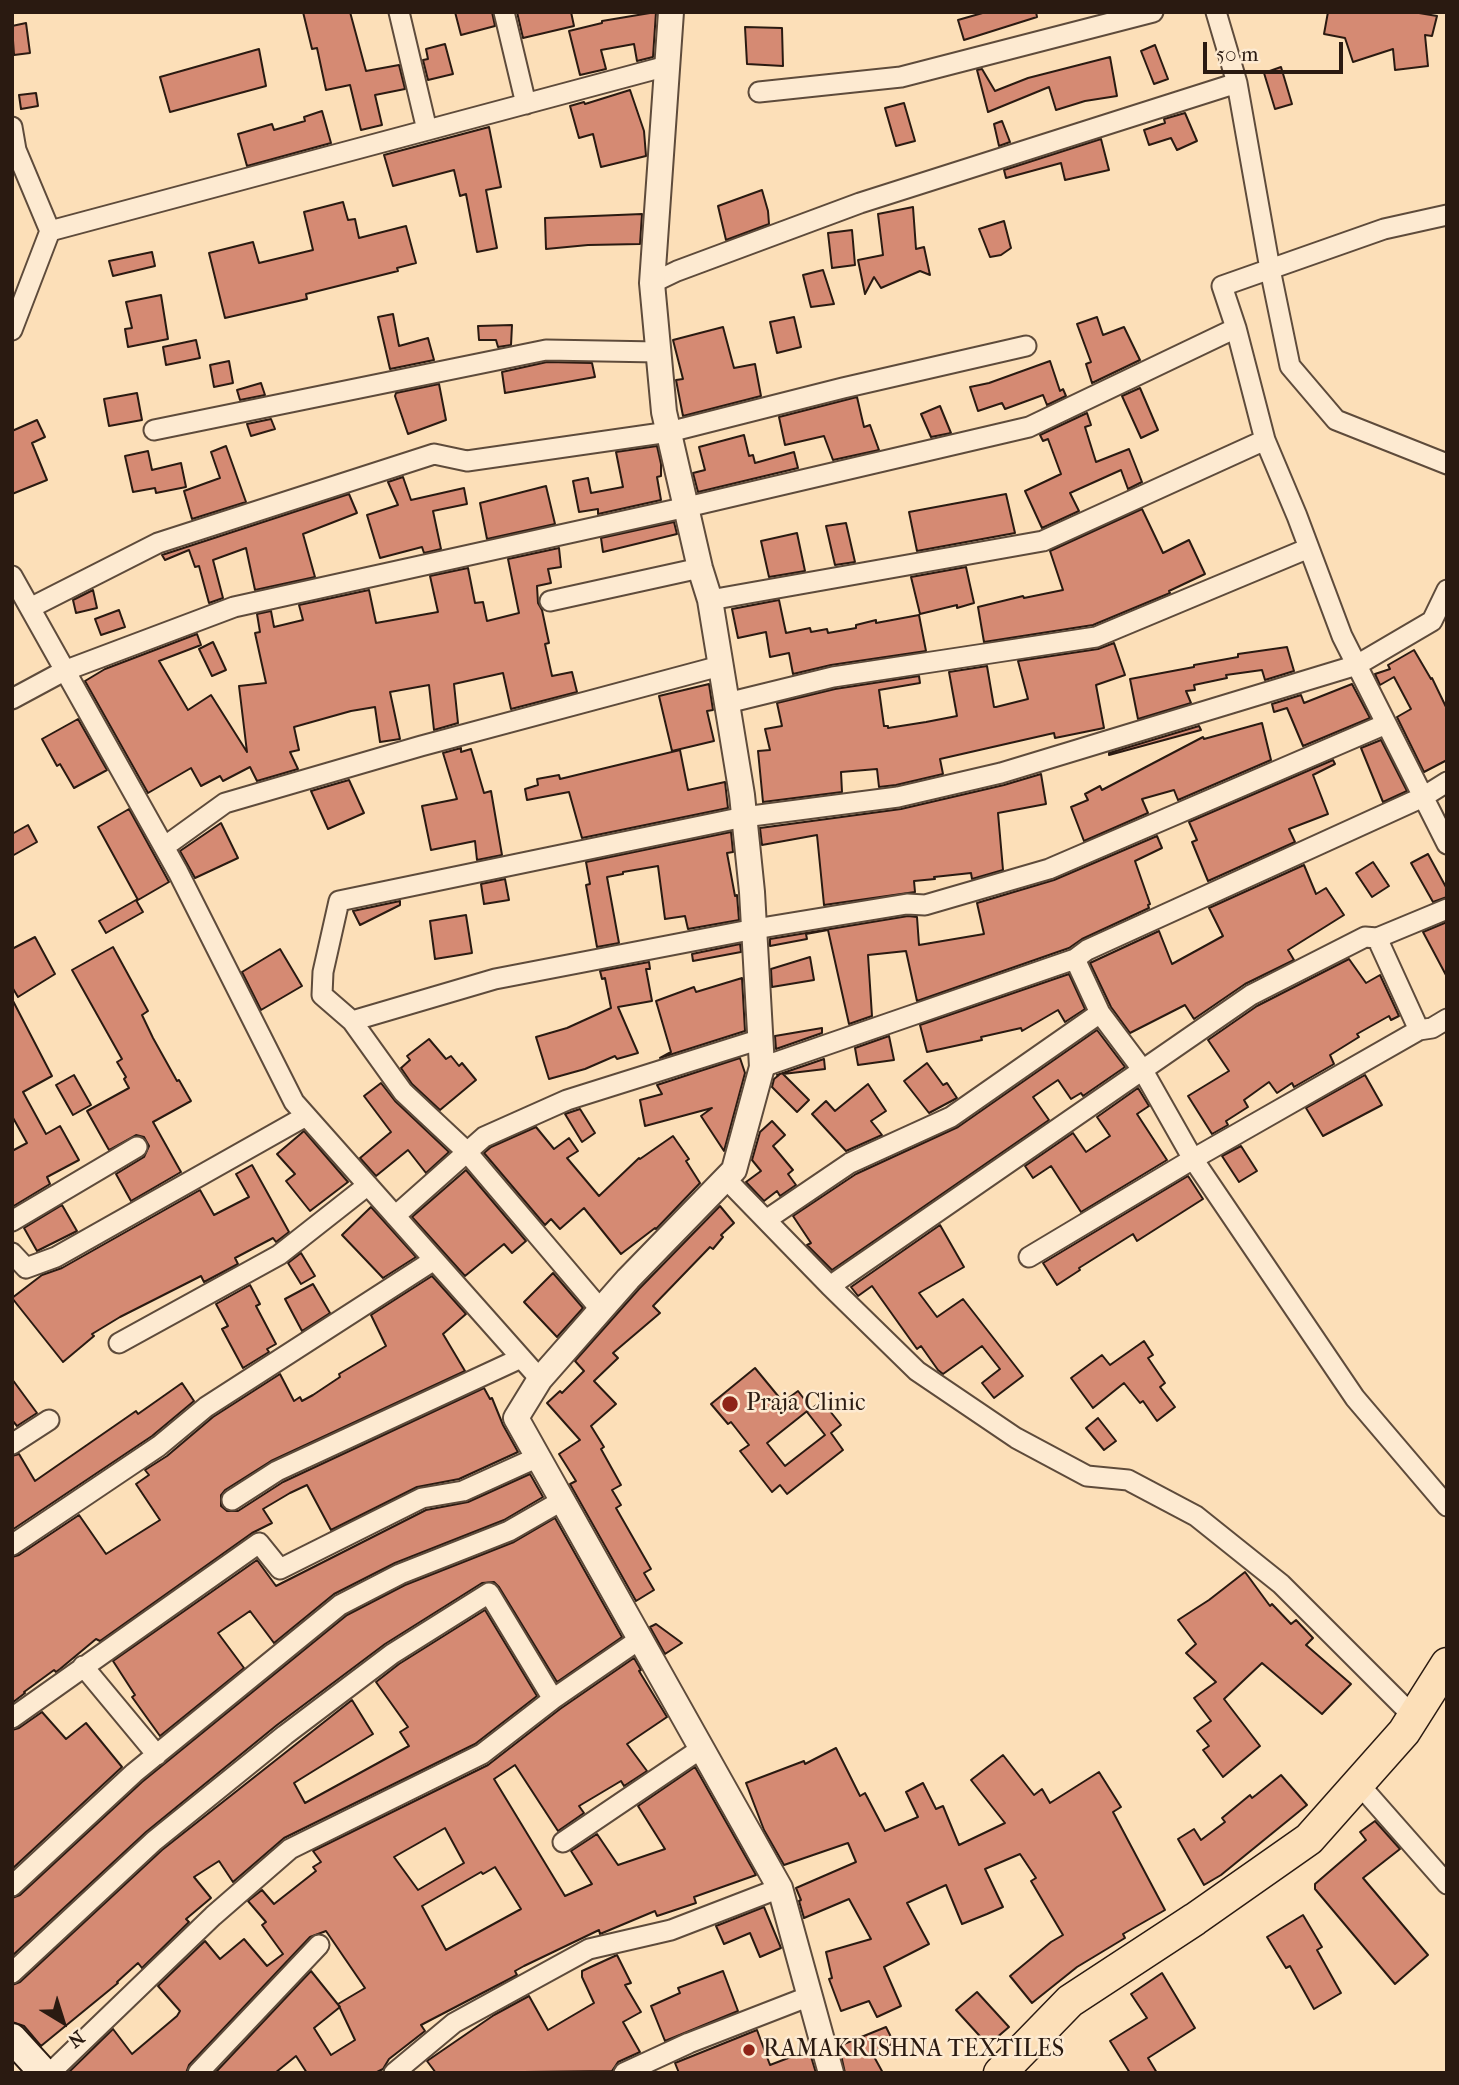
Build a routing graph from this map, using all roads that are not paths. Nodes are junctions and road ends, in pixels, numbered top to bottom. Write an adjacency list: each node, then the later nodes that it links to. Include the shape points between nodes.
1 (399, 12): 11 (street)
2 (504, 12): 9 (street)
3 (671, 12): 6 (street)
4 (1153, 12): 8 (street, via 901,76)
5 (1216, 12): 7 (street)
6 (667, 66): 9 (street); 15 (street)
7 (1237, 83): 14 (street); 15 (street, via 860,203)
8 (759, 92)
9 (526, 104): 11 (street)
10 (12, 127): 13 (street, via 16,150)
11 (426, 130): 13 (street)
12 (1447, 215): 14 (street, via 1384,229)
13 (50, 231): 17 (street)
14 (1270, 269): 16 (street, via 1222,286); 23 (street, via 1290,366 1336,420)
15 (652, 283): 19 (street)
16 (1236, 328): 22 (street); 24 (street, via 1029,427)
17 (12, 330)
18 (1026, 346): 21 (street)
19 (659, 352): 20 (street, via 546,349); 21 (street)
20 (154, 429)
21 (669, 432): 24 (street); 31 (street, via 467,461 434,454 158,543)
22 (1265, 440): 25 (street); 29 (street, via 1043,541)
23 (1447, 464)
24 (687, 508): 26 (street); 34 (street, via 234,607)
25 (1309, 548): 32 (street); 36 (street, via 1096,637 833,677)
26 (700, 568): 29 (street); 30 (street)
27 (12, 576): 31 (street)
28 (1447, 590): 32 (street, via 1432,621)
29 (710, 600): 33 (street)
30 (550, 601)
31 (30, 608): 34 (street)
32 (1357, 665): 37 (street); 40 (street, via 1001,773 898,797)
33 (720, 666): 36 (street); 42 (street, via 225,803)
34 (64, 671): 35 (street); 42 (street)
35 (12, 699)
36 (727, 703): 40 (street)
37 (1386, 724): 39 (street); 44 (street, via 1049,869 925,905 907,904)
38 (1447, 782): 39 (street)
39 (1423, 797): 41 (street); 46 (street, via 1087,950)
40 (744, 817): 44 (street); 49 (street, via 338,901 322,995)
41 (1447, 844)
42 (164, 847): 54 (street, via 294,1102)
43 (1447, 908): 45 (street)
44 (755, 929): 49 (street, via 495,979); 51 (street)
45 (1377, 938): 50 (street); 53 (street, via 1366,937 1251,995)
46 (1075, 960): 47 (street); 52 (street)
47 (1100, 1013): 53 (street); 62 (street, via 951,1117 850,1163)
48 (1447, 1019): 50 (street)
49 (352, 1021): 56 (street, via 403,1091)
50 (1419, 1030): 57 (street)
51 (761, 1039): 52 (street); 56 (street, via 567,1101 484,1137)
52 (762, 1067): 58 (street, via 734,1170)
53 (1142, 1069): 57 (street); 66 (street)
54 (306, 1116): 59 (street); 63 (street, via 56,1257 26,1268)
55 (136, 1147): 61 (street)
56 (466, 1151): 60 (street); 67 (street)
57 (1193, 1159): 64 (street); 76 (street, via 1355,1398)
58 (726, 1179): 62 (street); 67 (street)
59 (368, 1185): 60 (street); 68 (street, via 278,1255)
60 (395, 1216): 65 (street)
61 (12, 1220)
62 (766, 1220): 66 (street)
63 (12, 1253)
64 (1029, 1257)
65 (434, 1260): 69 (street); 77 (street, via 206,1407 159,1446)
66 (830, 1286): 82 (street, via 917,1371 1016,1438 1087,1476 1128,1480 1196,1516 1281,1584)
67 (601, 1310): 70 (street)
68 (119, 1343)
69 (521, 1358): 70 (street); 74 (street, via 276,1471)
70 (540, 1379): 73 (street, via 516,1418)
71 (49, 1420): 72 (street)
72 (12, 1444)
73 (538, 1457): 75 (street); 80 (street, via 463,1491 422,1498 280,1569 260,1543)
74 (232, 1500)
75 (563, 1500): 78 (street); 85 (street, via 509,1531 400,1574 340,1605)
76 (1447, 1506)
77 (12, 1545)
78 (640, 1639): 81 (street); 84 (street)
79 (1447, 1664): 82 (main road)
80 (83, 1666): 83 (street); 85 (street)
81 (553, 1699): 92 (street, via 489,1593 392,1654 285,1735 154,1841); 96 (street, via 482,1755 290,1849 213,1916)
82 (1414, 1717): 86 (main road)
83 (12, 1718)
84 (702, 1748): 87 (street); 90 (street)
85 (157, 1755): 89 (street)
86 (1359, 1783): 88 (street); 101 (main road, via 1309,1839 1070,2001)
87 (563, 1842)
88 (1447, 1884)
89 (12, 1886)
90 (780, 1888): 93 (street); 98 (street, via 671,1930 589,1949 454,2022)
91 (319, 1945): 97 (street)
92 (12, 1973)
93 (810, 1996): 99 (street); 100 (street)
94 (12, 2038): 95 (main road)
95 (44, 2073)
96 (50, 2073)
97 (198, 2073)
98 (394, 2073)
99 (624, 2073)
100 (831, 2073)
101 (1000, 2073)

